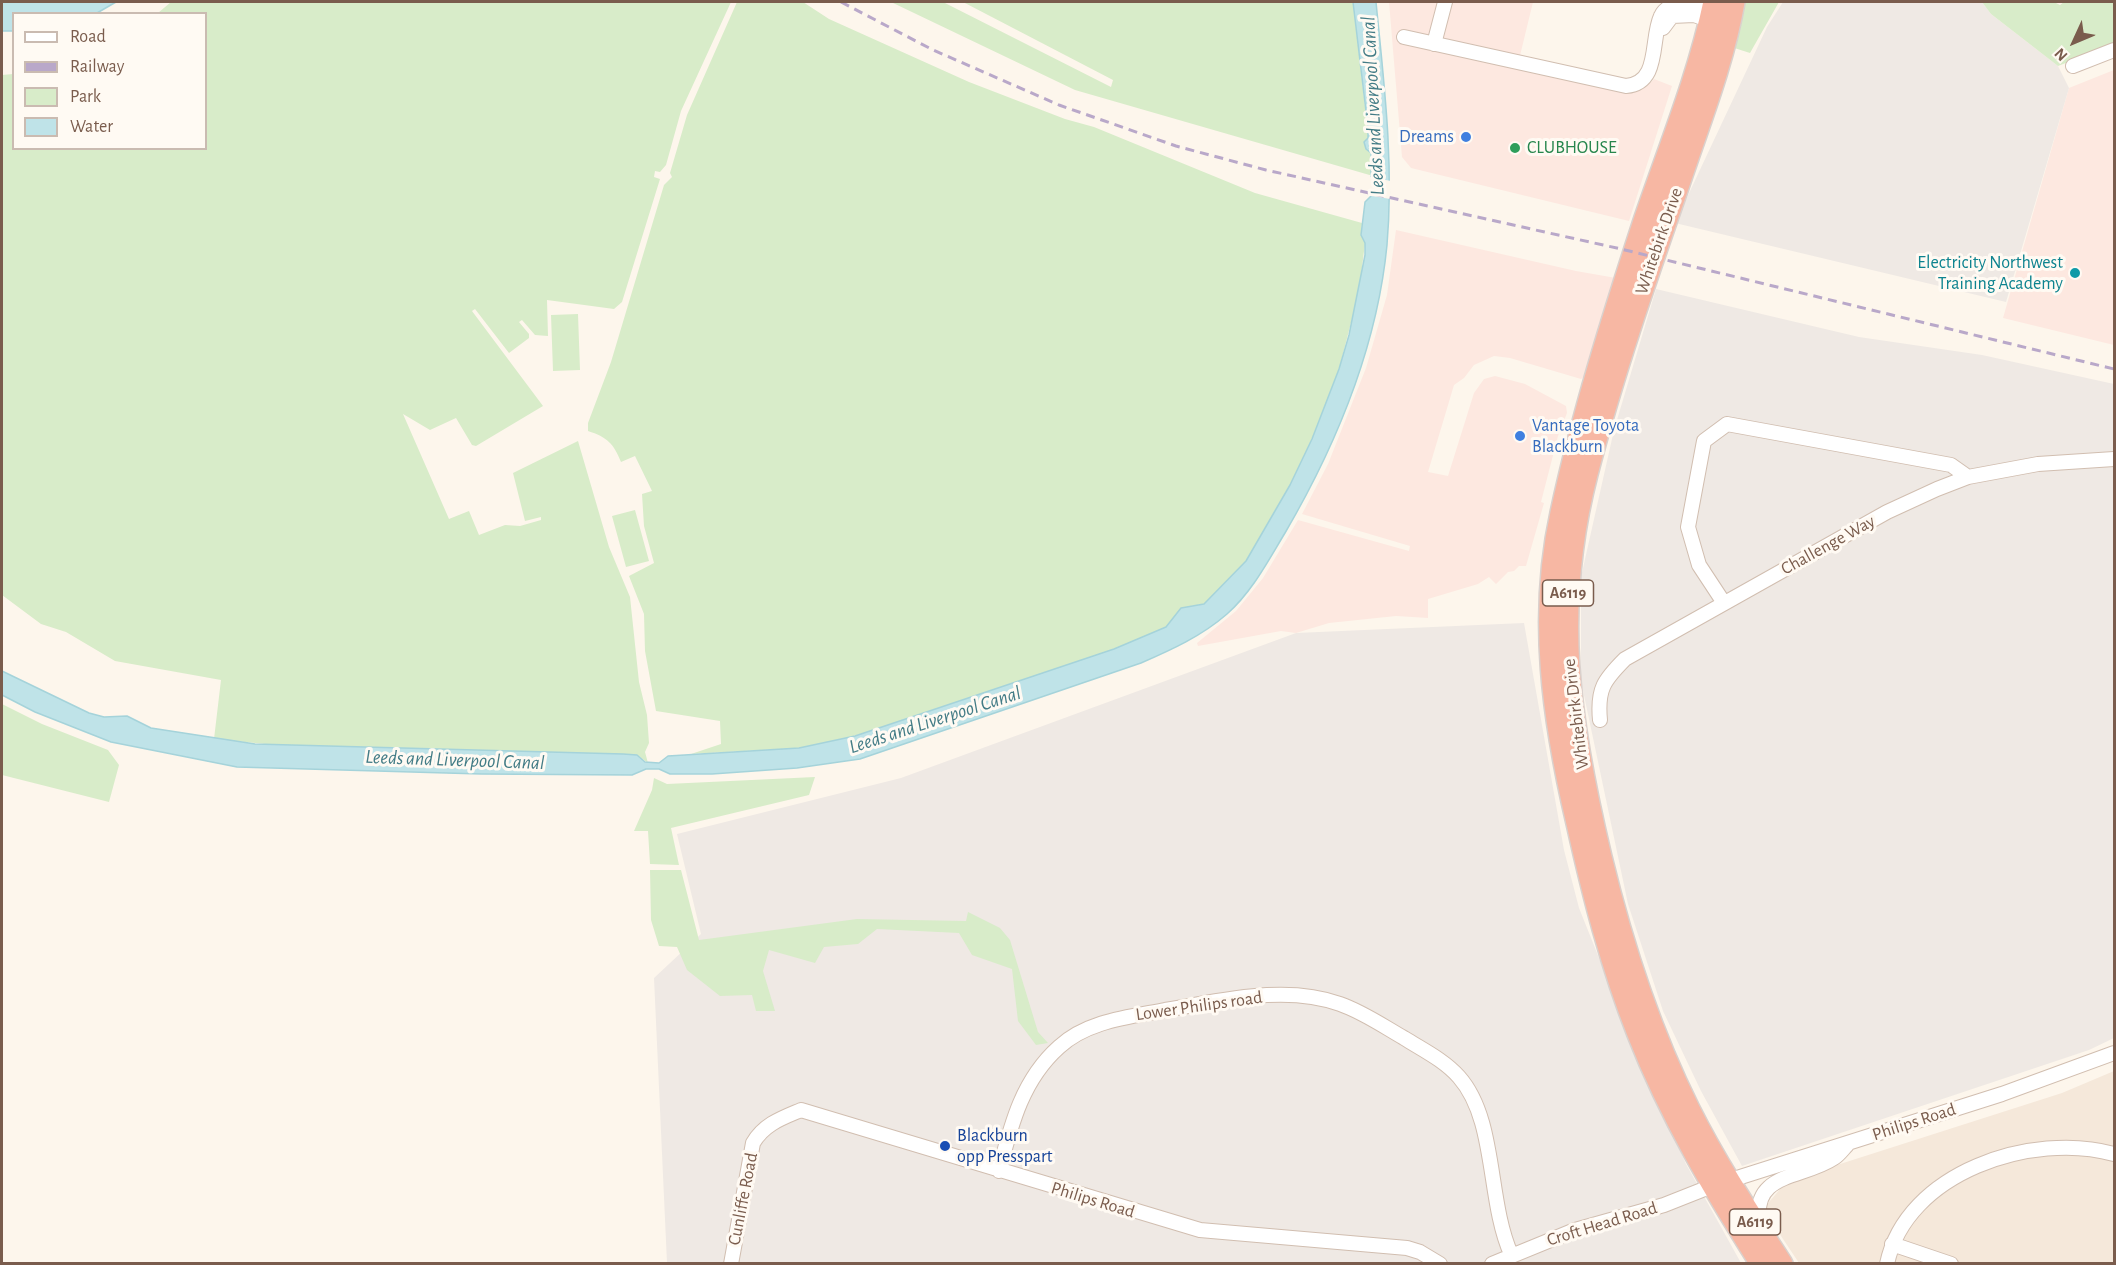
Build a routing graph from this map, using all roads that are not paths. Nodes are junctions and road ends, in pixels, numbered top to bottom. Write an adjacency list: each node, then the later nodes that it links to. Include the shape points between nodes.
1 (1445, 2): 7 (street)
2 (1684, 2): 6 (street, via 1661,14)
3 (1690, 2): 4 (street)
4 (1722, 10): 6 (street, via 1672,16); 19 (highway, Whitebirk Drive / A6119, via 1711,90 1627,334 1587,474 1568,583 1568,680 1588,802 1630,964 1665,1060)
5 (1404, 37): 7 (street)
6 (1657, 37): 7 (street, via 1648,73 1635,85 1626,86)
7 (1434, 44)
8 (2115, 50): 9 (street)
9 (2073, 66)
10 (2115, 459): 11 (street, Challenge Way, via 2038,464)
11 (1968, 477): 12 (street, Challenge Way, via 1887,512); 12 (street, via 1951,465 1727,424 1704,441 1688,527 1699,565)
12 (1724, 603): 13 (street, Challenge Way, via 1625,659 1607,678 1598,698)
13 (1600, 720)
14 (2115, 1053): 16 (street, Philips Road, via 2012,1091)
15 (758, 1135): 18 (street, Philips Road, via 773,1122 801,1110); 23 (street, Cunliffe Road, via 751,1152)
16 (1848, 1143): 19 (street, Philips Road); 20 (street, via 1834,1158 1764,1191 1759,1199)
17 (2115, 1154): 21 (street, via 2096,1149 2044,1148 2000,1156 1940,1185 1910,1213)
18 (999, 1172): 22 (street, Lower Philips road, via 1011,1124 1027,1084 1045,1060 1074,1035 1116,1019 1247,996 1324,999 1377,1021 1443,1062 1467,1087 1481,1116 1503,1235); 24 (street, Philips Road, via 1200,1230 1407,1248)
19 (1720, 1183): 20 (highway, Whitebirk Drive / A6119); 22 (street, Croft Head Road, via 1664,1206 1575,1230); 26 (highway, Whitebirk Drive / A6119)
20 (1761, 1232): 27 (highway, Whitebirk Drive / A6119)
21 (1892, 1244): 28 (street); 29 (street)
22 (1511, 1254): 25 (street, Croft Head Road)
23 (731, 1263)
24 (1440, 1263)
25 (1492, 1263)
26 (1761, 1263)
27 (1782, 1263)
28 (1887, 1263)
29 (1951, 1263)

